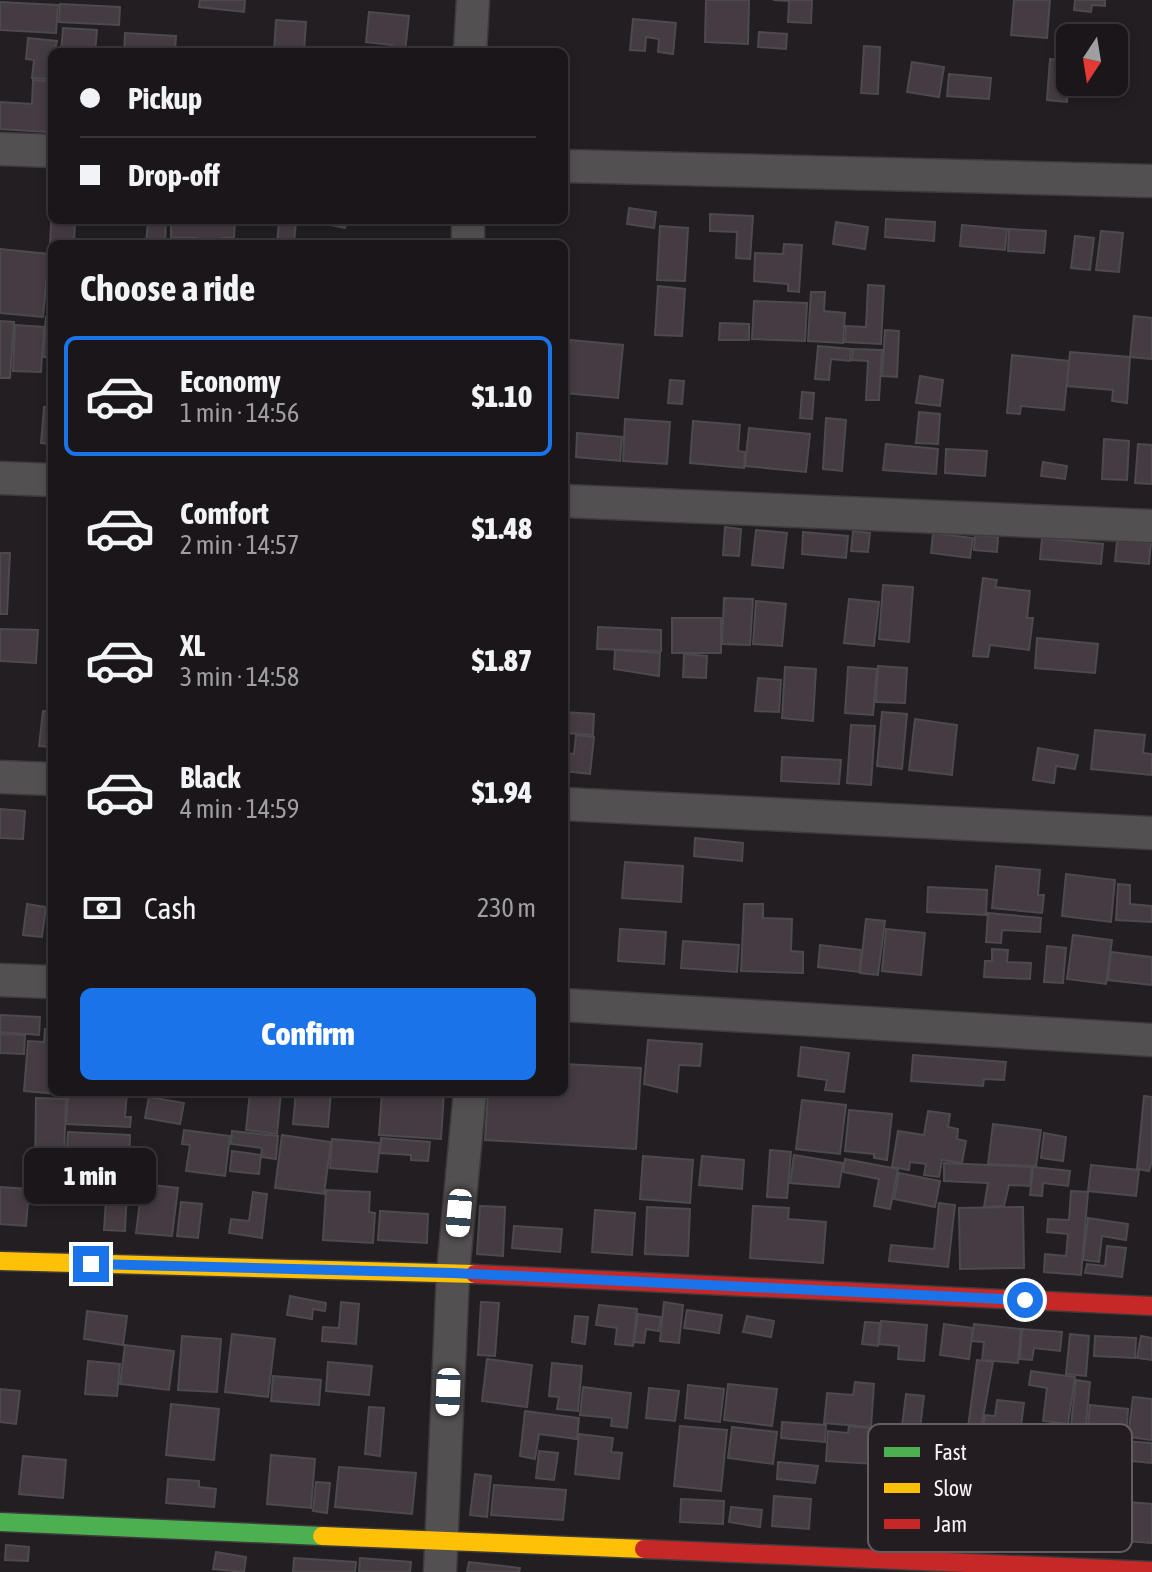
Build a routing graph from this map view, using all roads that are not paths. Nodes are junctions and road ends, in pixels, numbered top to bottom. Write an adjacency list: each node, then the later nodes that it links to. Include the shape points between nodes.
1 (473, 0): 2 (street)
2 (470, 48)
3 (0, 149): 4 (street)
4 (48, 151)
5 (568, 166): 6 (street)
6 (1152, 181)
7 (0, 478): 8 (street)
8 (48, 480)
9 (568, 501): 10 (street)
10 (1152, 526)
11 (0, 777): 12 (street)
12 (48, 779)
13 (568, 804): 14 (street)
14 (1152, 833)
15 (0, 980): 16 (street)
16 (48, 982)
17 (568, 1005): 18 (street)
18 (1152, 1040)
19 (470, 1096): 21 (street)
20 (0, 1261): 21 (street)
21 (453, 1273): 22 (street); 24 (street)
22 (1152, 1306)
23 (0, 1522): 24 (street)
24 (441, 1556): 25 (street)
25 (1152, 1571)

